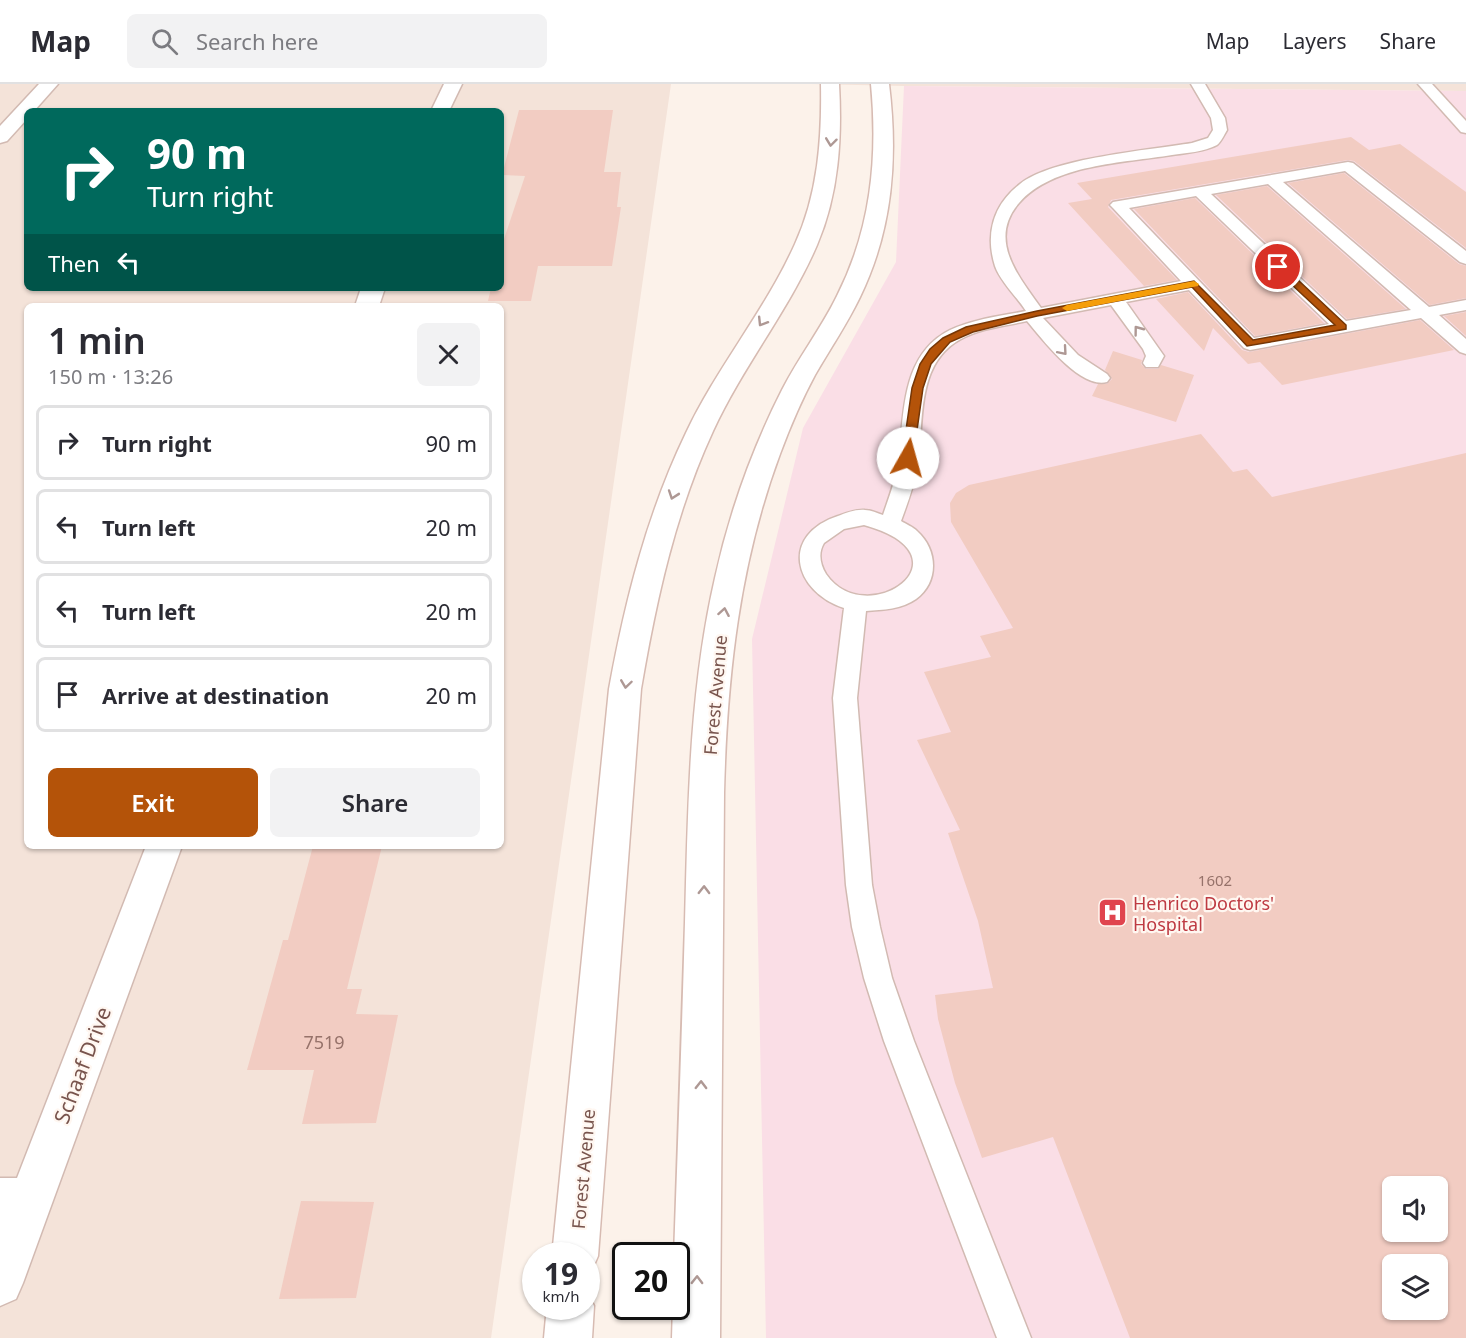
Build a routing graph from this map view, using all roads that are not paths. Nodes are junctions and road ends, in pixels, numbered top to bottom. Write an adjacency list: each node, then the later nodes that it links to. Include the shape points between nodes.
1 (49, 84): 7 (main road)
2 (453, 84): 8 (main road)
3 (830, 84): 28 (main road, Forest Avenue, one-way to 28, via 832,133 824,191 813,228 797,264 699,431 657,540 638,611 625,689)
4 (880, 84): 32 (main road, Forest Avenue, one-way to 4, via 706,808 717,651 730,577 775,431 849,297 866,257 883,189 885,139)
5 (1198, 84): 19 (lane, via 1218,118 1220,130 1212,141 1050,174 1025,187 1005,210 997,238 1004,268)
6 (1425, 84): 10 (lane)
7 (27, 108)
8 (441, 108)
9 (24, 111): 11 (main road)
10 (1466, 129)
11 (0, 137)
12 (1271, 179): 13 (lane); 14 (lane, via 1348,166); 18 (lane)
13 (1199, 191): 15 (lane, via 1118,205); 20 (lane)
14 (1466, 259)
15 (1194, 284): 16 (lane); 20 (lane, via 1250,344)
16 (1114, 299): 19 (lane); 22 (lane, one-way to 16, via 1155,356 1151,348)
17 (1466, 304): 18 (lane)
18 (1425, 312): 20 (lane); 21 (lane)
19 (1034, 314): 23 (lane, one-way to 23, via 1071,360); 24 (lane, via 970,329 946,340 934,351 917,388 905,478)
20 (1342, 327)
21 (1466, 348)
22 (1152, 363)
23 (1101, 378)
24 (890, 523): 25 (lane, via 914,538 922,552 924,567 920,581 909,593 893,601); 25 (lane, via 864,517 846,519 818,535 811,547 809,561 823,587)
25 (856, 603): 33 (lane, via 845,698 859,885 866,927 899,1041)
26 (163, 849): 27 (main road, Schaaf Drive)
27 (15, 1201): 29 (main road, Schaaf Drive)
28 (576, 1242)
29 (0, 1284)
30 (570, 1320): 31 (main road)
31 (568, 1338)
32 (696, 1338)
33 (1014, 1338)

